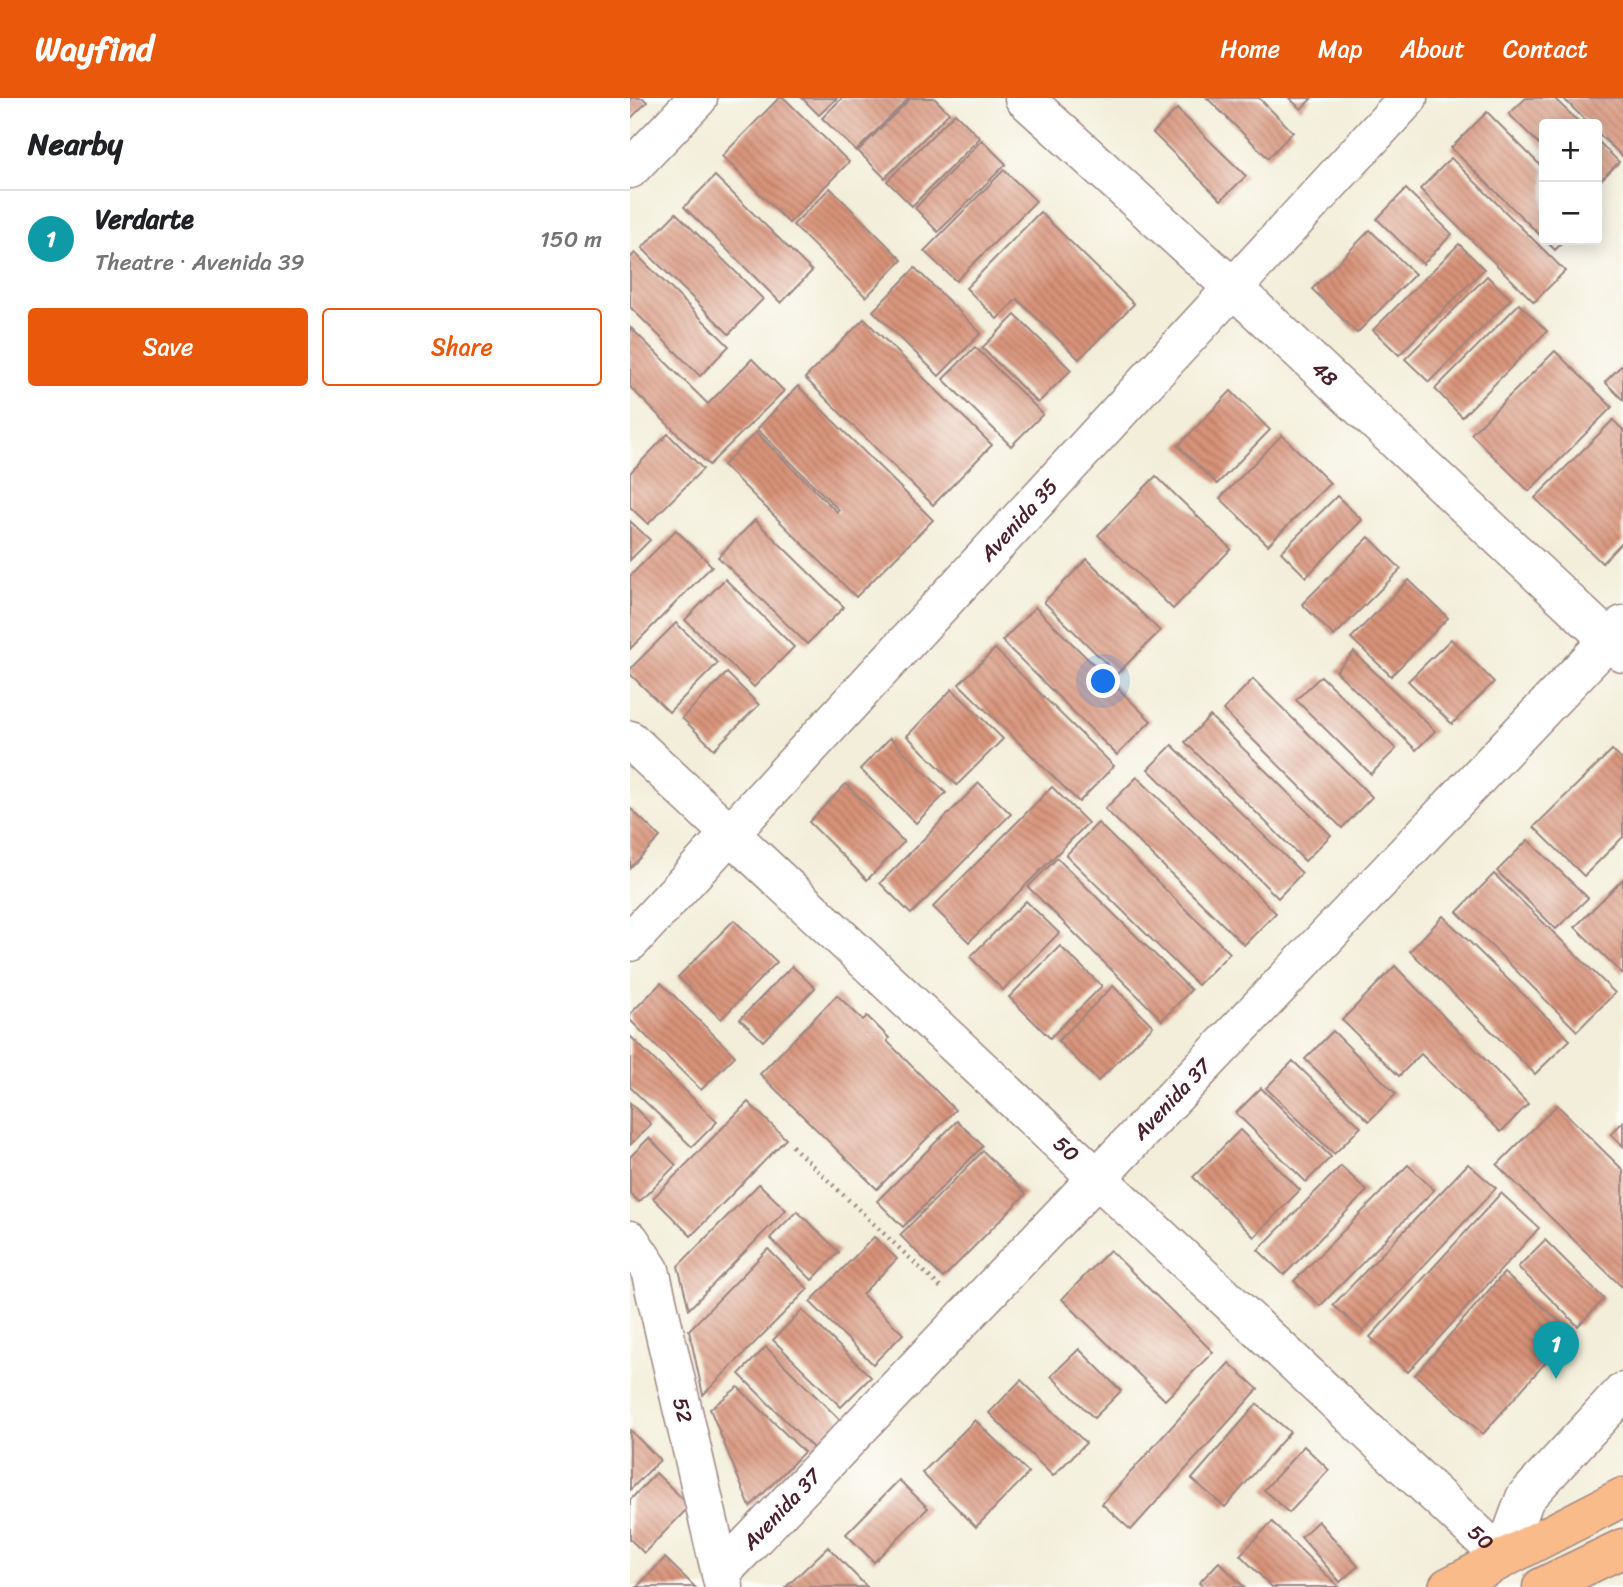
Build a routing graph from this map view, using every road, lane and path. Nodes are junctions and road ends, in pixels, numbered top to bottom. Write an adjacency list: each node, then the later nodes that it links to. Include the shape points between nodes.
1 (698, 98): 4 (street)
2 (1024, 98): 5 (street, 48)
3 (1408, 98): 5 (street, Avenida 35)
4 (630, 169)
5 (1233, 288): 6 (street, 48); 8 (street, Avenida 35)
6 (1618, 639): 11 (street, Avenida 37)
7 (630, 740): 8 (street, 50)
8 (732, 835): 9 (street, Avenida 35); 11 (street, 50)
9 (630, 942)
10 (792, 1146): 13 (path)
11 (1098, 1179): 13 (street, Avenida 37); 17 (street, 50)
12 (630, 1240): 18 (street, 52, via 650,1270)
13 (968, 1315): 18 (street, Avenida 37)
14 (1623, 1392): 17 (street, via 1525,1498)
15 (1623, 1497): 17 (main road)
16 (1623, 1549): 20 (main road)
17 (1503, 1558): 19 (main road)
18 (722, 1580)
19 (1448, 1587)
20 (1542, 1587)

